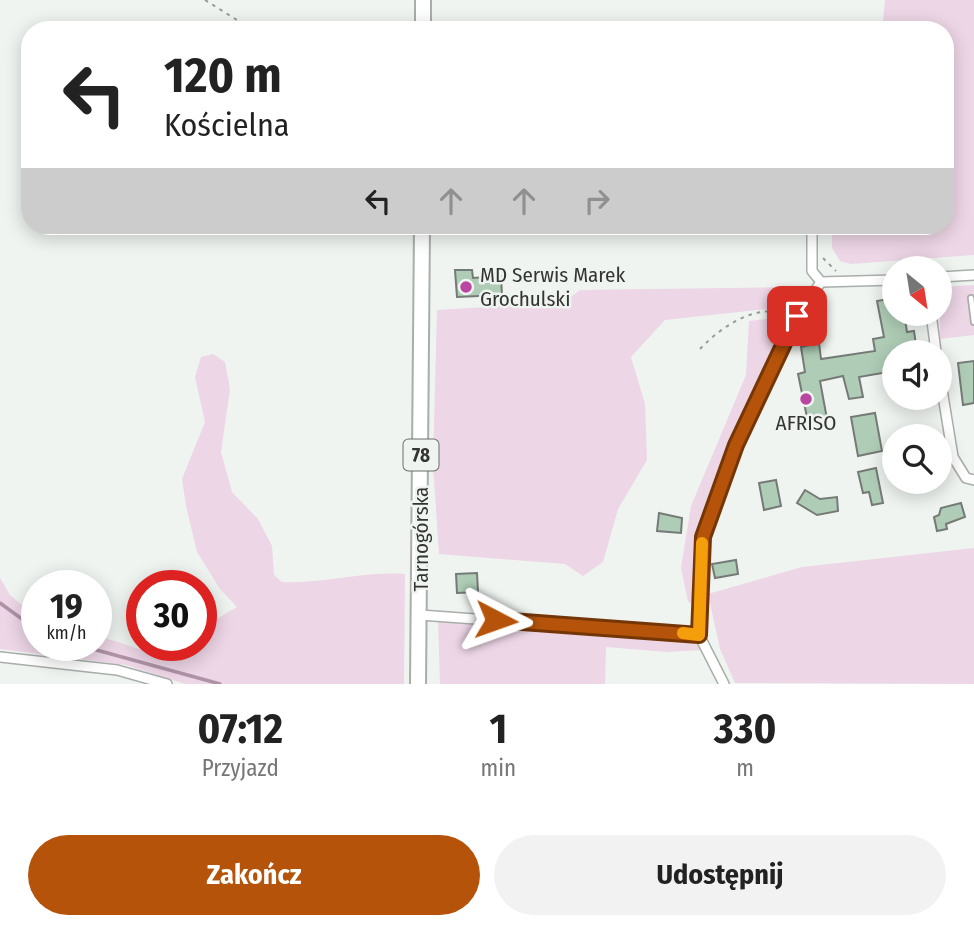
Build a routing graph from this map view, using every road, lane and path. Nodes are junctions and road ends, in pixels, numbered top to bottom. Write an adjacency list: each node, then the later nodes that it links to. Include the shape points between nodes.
1 (205, 0): 3 (path)
2 (423, 0): 4 (main road)
3 (239, 21)
4 (423, 21)
5 (422, 235): 19 (main road, Tarnogórska / 78)
6 (812, 235): 12 (street, via 812,271)
7 (820, 249): 8 (path, via 827,265)
8 (838, 272)
9 (974, 275): 10 (street)
10 (952, 276)
11 (882, 279): 12 (street)
12 (821, 282): 14 (street)
13 (971, 298): 15 (lane)
14 (797, 316): 16 (path, via 779,311 758,313 718,330); 20 (street, via 736,445 703,537)
15 (974, 322)
16 (700, 349)
17 (946, 410): 18 (street, via 955,465)
18 (974, 480)
19 (420, 615): 20 (street); 24 (main road, Tarnogórska / 78)
20 (699, 635): 22 (street)
21 (0, 657): 23 (street, via 117,670)
22 (724, 683)
23 (167, 684)
24 (418, 684)

